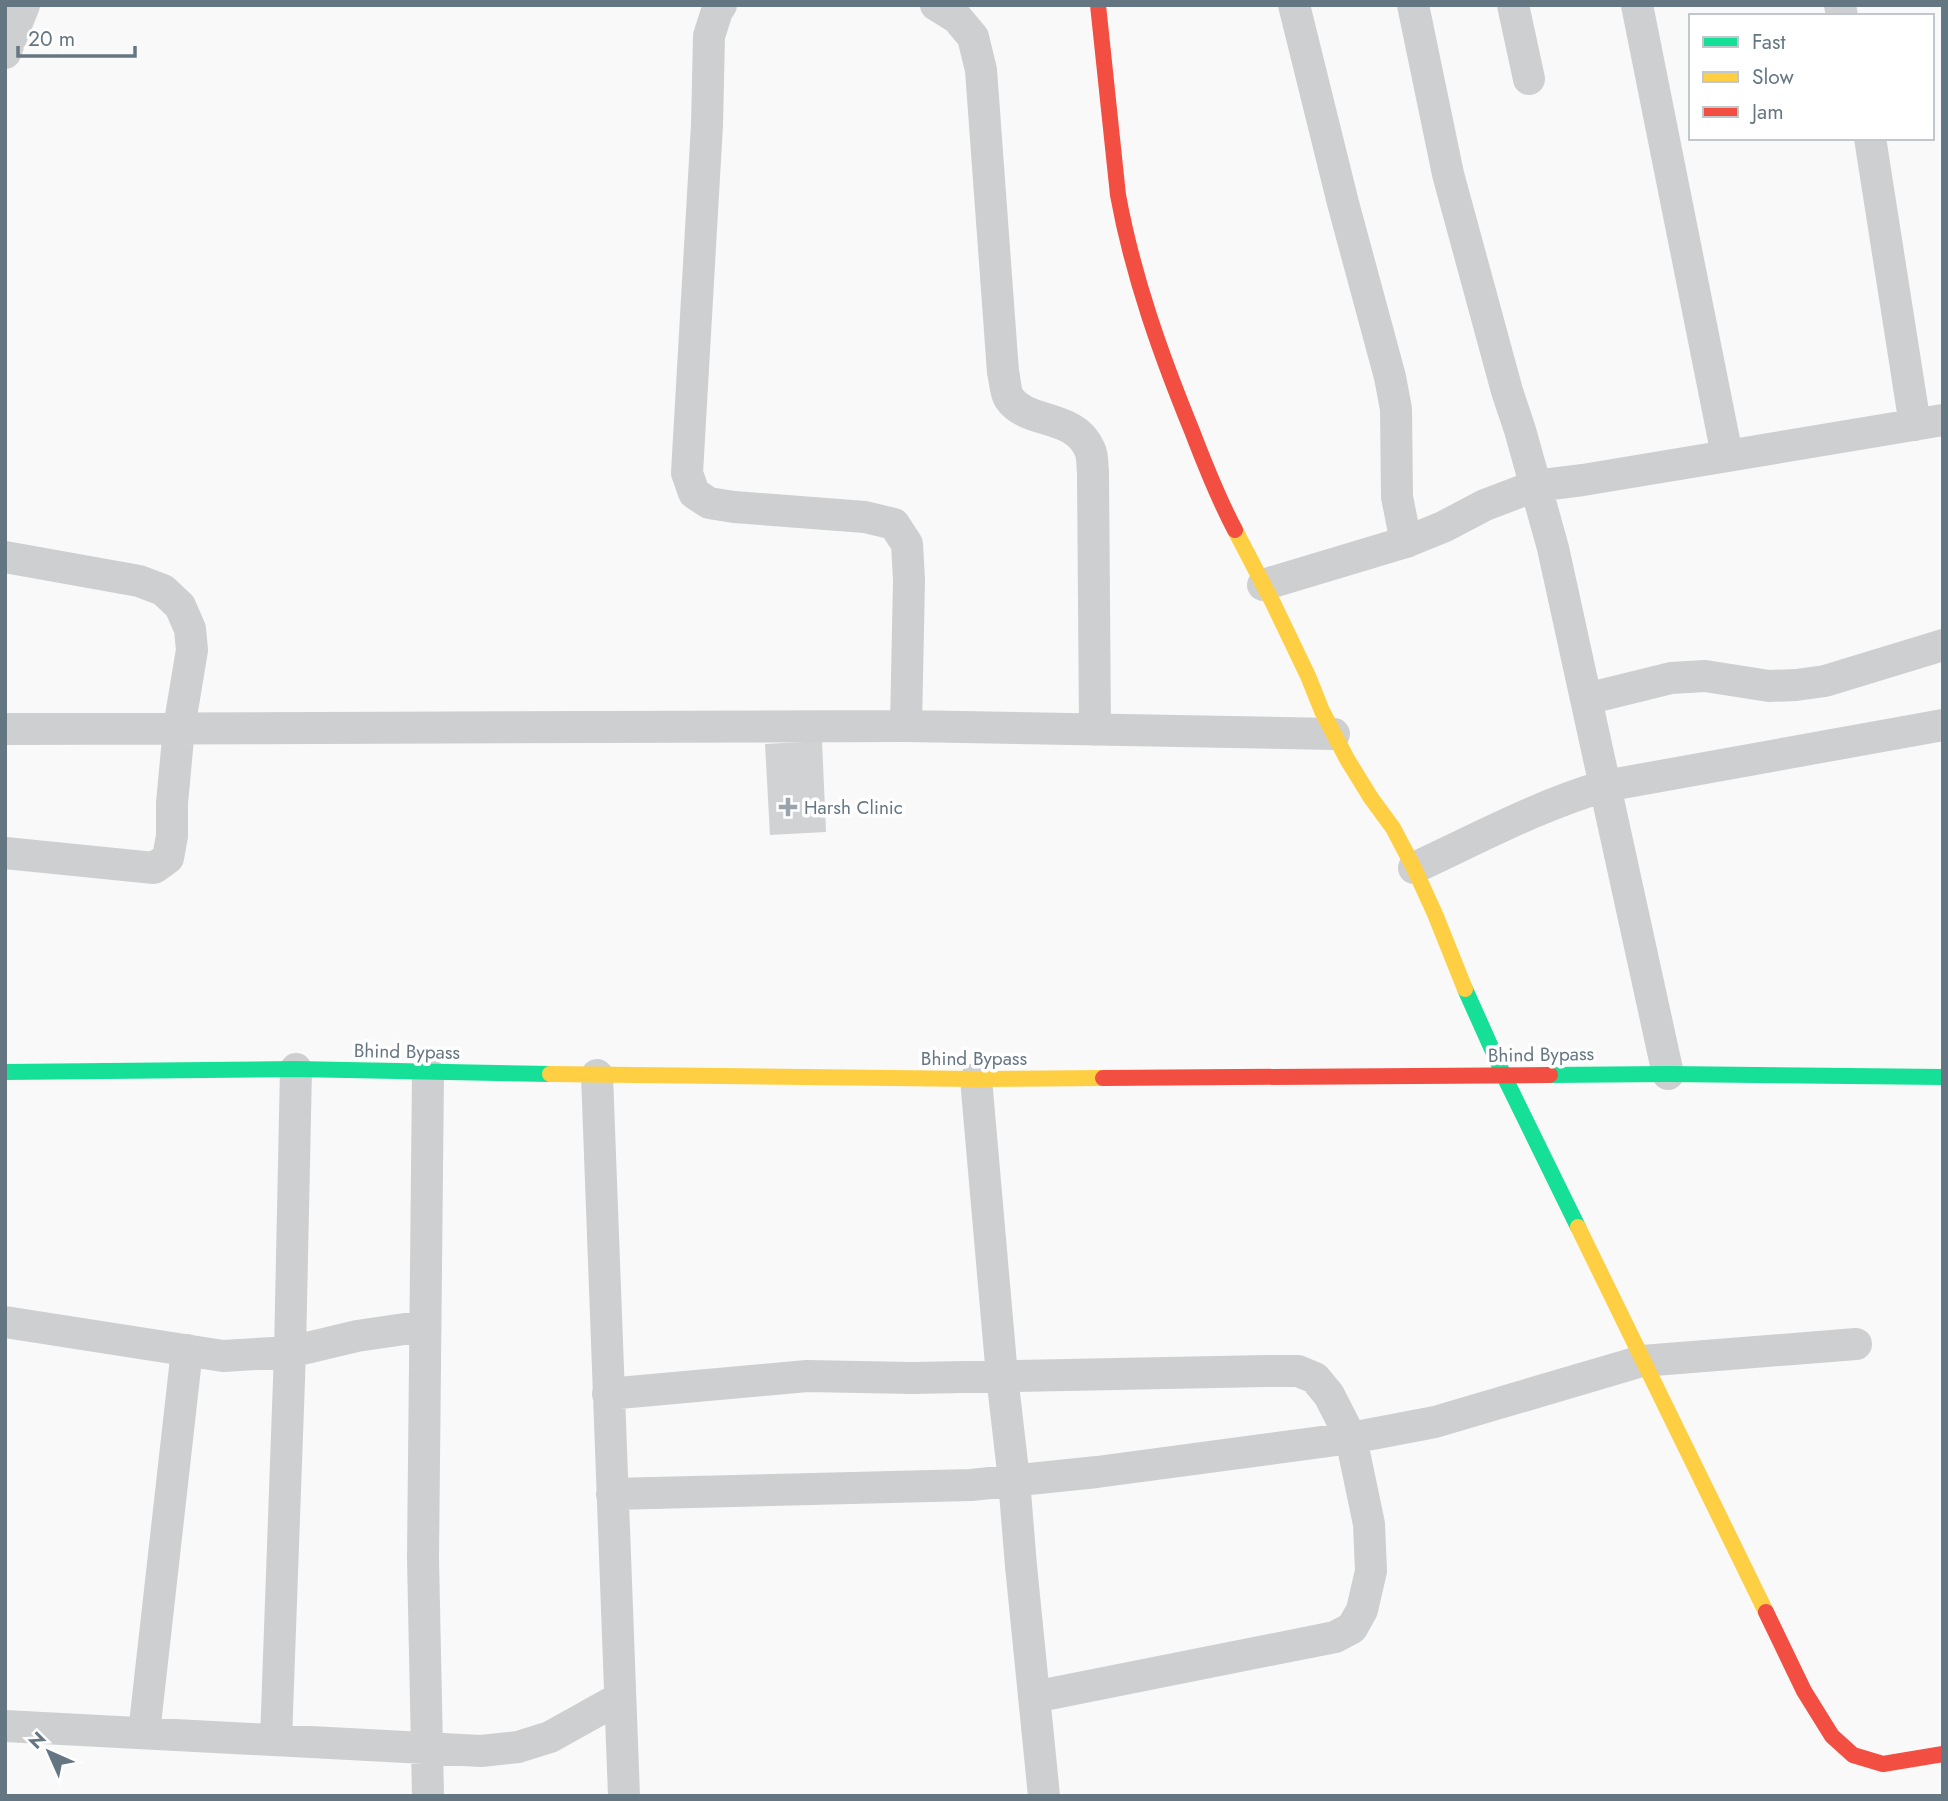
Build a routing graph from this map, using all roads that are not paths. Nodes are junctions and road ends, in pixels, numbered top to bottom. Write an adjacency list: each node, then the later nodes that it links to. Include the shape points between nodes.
1 (24, 5): 9 (street)
2 (721, 5): 21 (street, via 709,36 687,473 694,493 709,503 865,517 894,524 906,544 909,580)
3 (936, 5): 24 (street, via 957,18 973,37 981,71 1008,397 1022,411 1063,424 1082,438 1091,452)
4 (1098, 5): 17 (street, via 1118,195 1142,298 1223,508)
5 (1294, 5): 15 (street, via 1390,377 1396,409 1397,497)
6 (1413, 5): 14 (street, via 1448,174)
7 (1513, 5): 10 (street)
8 (1637, 5): 13 (street)
9 (5, 53)
10 (1529, 79)
11 (1870, 140): 12 (street)
12 (1929, 423): 13 (street)
13 (1727, 456): 14 (street)
14 (1535, 486): 15 (street); 19 (street)
15 (1406, 542): 17 (street)
16 (5, 557): 22 (street, via 139,581 163,590 180,606 190,629 192,650)
17 (1263, 584): 25 (street)
18 (1943, 645): 19 (street, via 1825,681 1769,686 1705,676 1671,678)
19 (1586, 699): 26 (street)
20 (1943, 725): 26 (street)
21 (906, 726): 22 (street); 24 (street)
22 (179, 728): 23 (street); 27 (street, via 172,836 167,858 155,868)
23 (5, 729)
24 (1096, 730): 25 (street)
25 (1334, 734): 28 (street)
26 (1605, 786): 28 (street, via 1547,806); 32 (street)
27 (5, 853)
28 (1415, 867): 34 (street)
29 (296, 1069): 30 (street, Bhind Bypass); 31 (street, Bhind Bypass); 41 (street)
30 (5, 1072)
31 (428, 1073): 33 (street, Bhind Bypass); 37 (street)
32 (1668, 1074): 34 (street, Bhind Bypass); 35 (street, Bhind Bypass)
33 (597, 1075): 36 (street, Bhind Bypass); 44 (street)
34 (1504, 1076): 36 (street, Bhind Bypass); 42 (street)
35 (1943, 1077)
36 (976, 1079): 43 (street)
37 (425, 1326): 41 (street); 53 (street)
38 (7, 1329): 40 (street)
39 (1856, 1344): 42 (street)
40 (187, 1350): 41 (street, via 223,1356); 51 (street)
41 (290, 1352): 52 (street)
42 (1642, 1361): 45 (street, via 1435,1422); 54 (street, via 1804,1691 1832,1736 1853,1755 1883,1765)
43 (1002, 1376): 44 (street, via 807,1377); 45 (street, via 1298,1371 1322,1386); 46 (street)
44 (608, 1394): 47 (street)
45 (1351, 1438): 46 (street); 48 (street, via 1369,1524 1371,1571 1362,1610 1352,1628 1335,1637)
46 (1014, 1480): 47 (street, via 971,1485); 48 (street)
47 (612, 1494): 49 (street)
48 (1034, 1697): 57 (street)
49 (620, 1698): 53 (street, via 550,1737 519,1747 481,1751); 56 (street)
50 (5, 1726): 51 (street)
51 (144, 1733): 52 (street)
52 (276, 1740): 53 (street)
53 (426, 1747): 55 (street)
54 (1943, 1754)
55 (428, 1796)
56 (624, 1796)
57 (1044, 1796)

